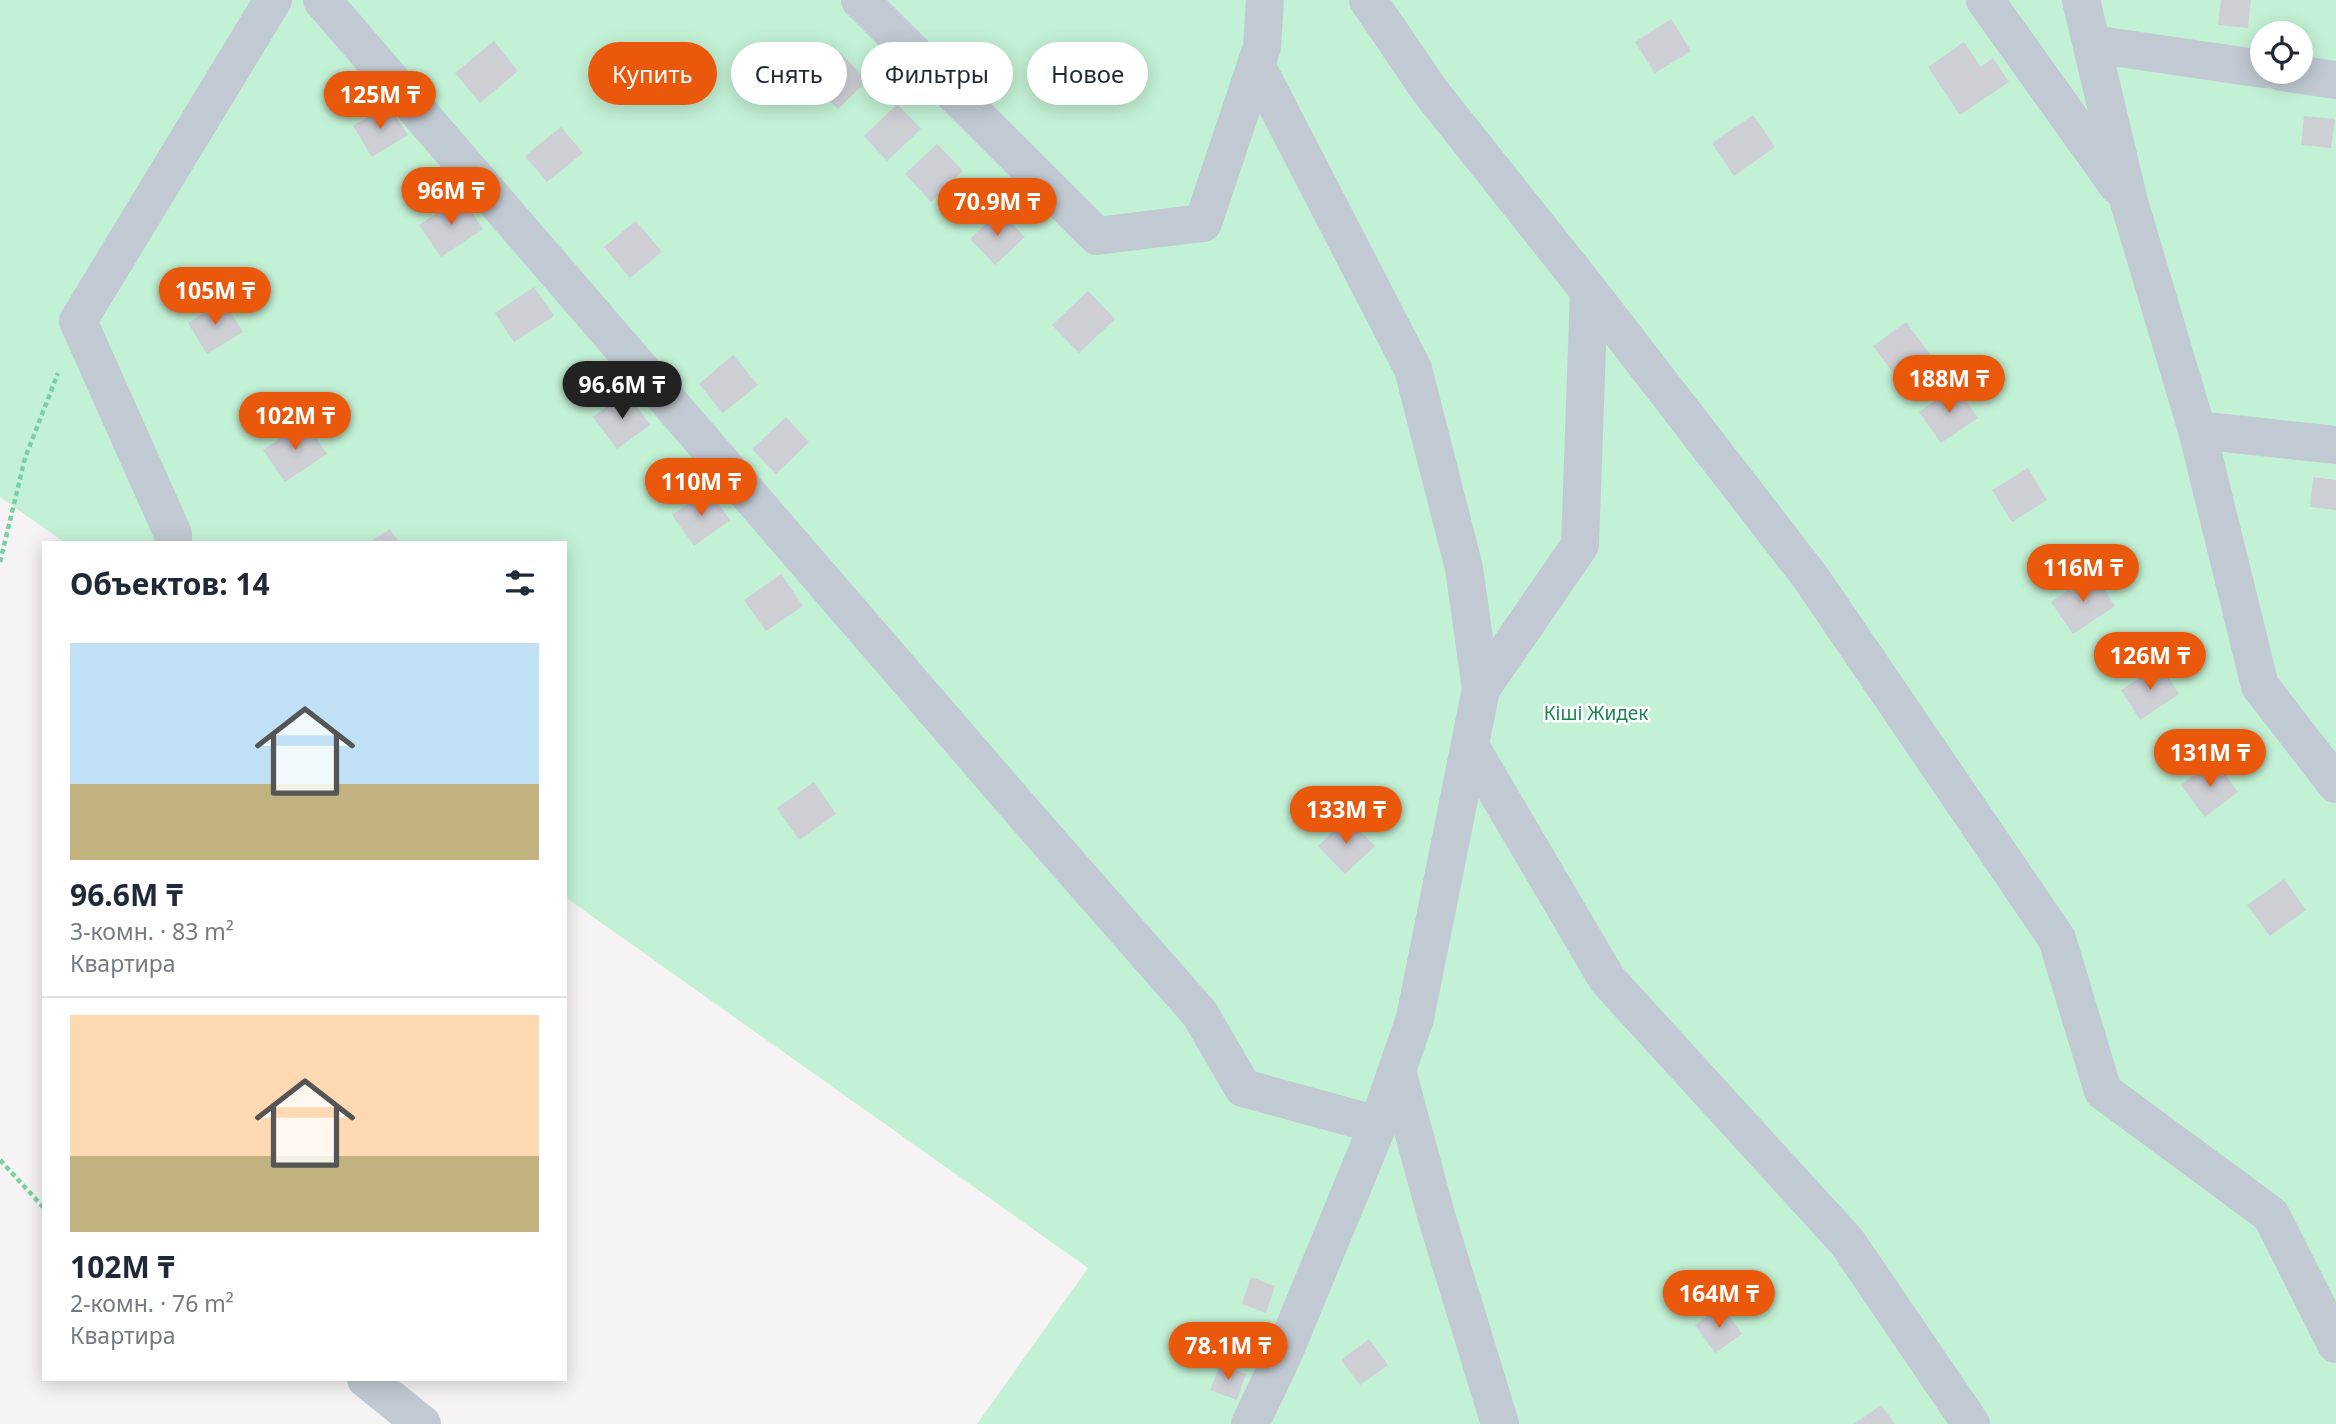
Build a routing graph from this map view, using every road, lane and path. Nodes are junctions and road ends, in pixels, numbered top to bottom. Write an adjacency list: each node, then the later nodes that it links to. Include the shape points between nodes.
1 (273, 0): 15 (street)
2 (322, 0): 24 (street, via 1200,1014 1243,1088)
3 (860, 0): 9 (street, via 1097,236 1203,223)
4 (1265, 0): 9 (street)
5 (1368, 0): 14 (street, via 1430,91)
6 (1985, 0): 13 (street)
7 (2081, 0): 8 (street)
8 (2092, 44): 10 (street); 13 (street)
9 (1256, 65): 20 (street, via 1413,369 1464,568)
10 (2250, 67)
11 (2313, 77): 12 (street)
12 (2336, 80)
13 (2129, 202): 16 (street)
14 (1589, 290): 20 (street, via 1580,545); 27 (street, via 1811,578 2057,939 2103,1091 2271,1215)
15 (78, 321): 18 (street); 19 (path, via 25,458)
16 (2197, 430): 17 (street); 22 (street, via 2260,685)
17 (2336, 445)
18 (173, 541)
19 (0, 562)
20 (1481, 689): 21 (street)
21 (1470, 746): 23 (street, via 1415,1018); 32 (street, via 1607,979 1847,1242)
22 (2336, 784)
23 (1397, 1070): 24 (street); 31 (street)
24 (1378, 1125): 30 (street)
25 (0, 1160): 26 (path)
26 (42, 1206)
27 (2336, 1344)
28 (368, 1381): 29 (street)
29 (422, 1424)
30 (1250, 1424)
31 (1500, 1424)
32 (1971, 1424)

